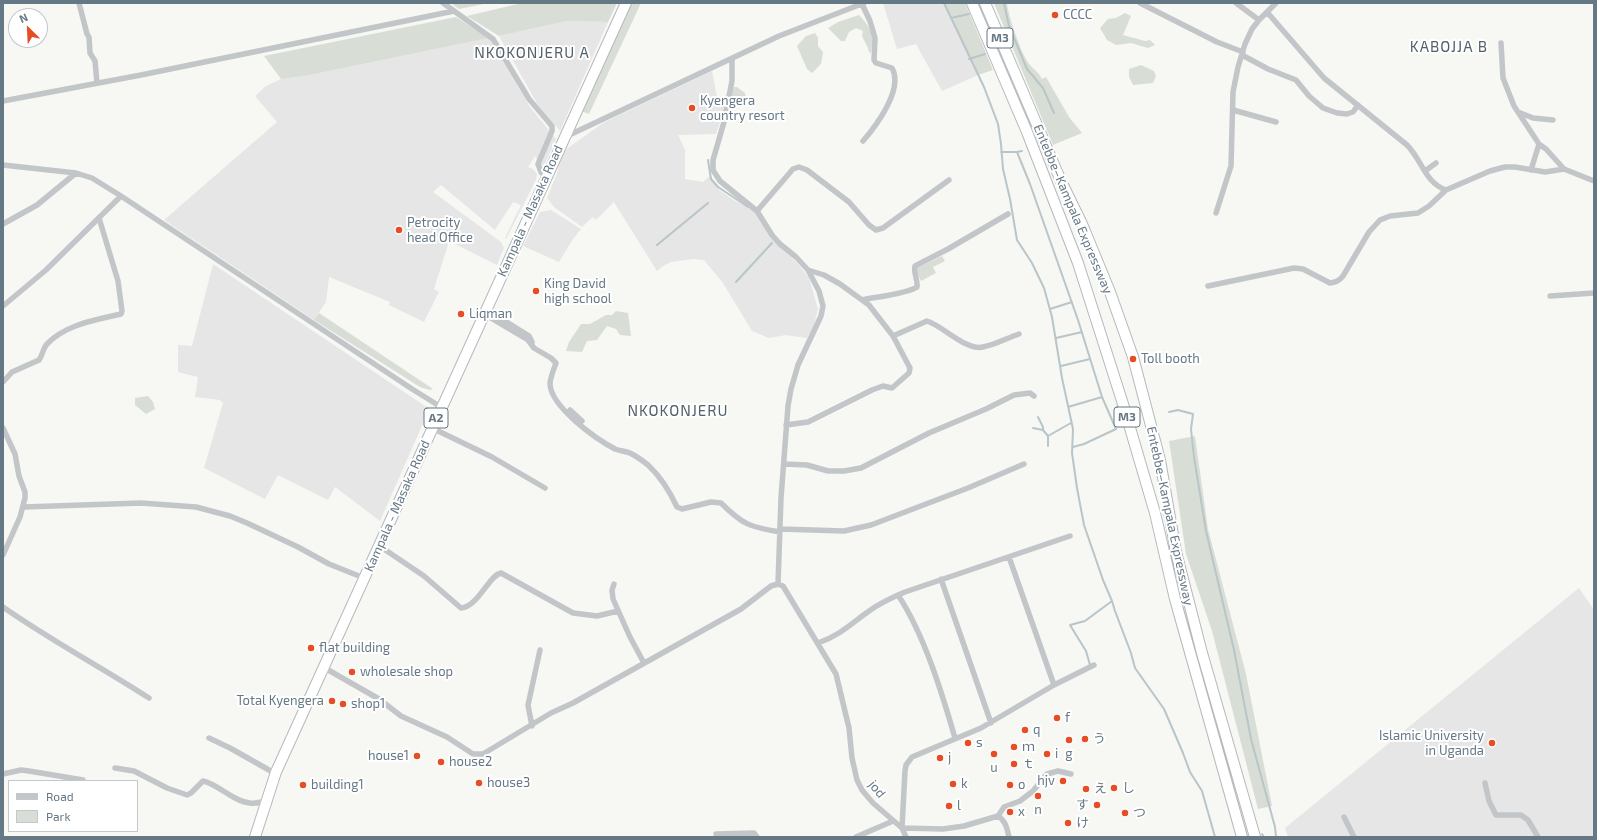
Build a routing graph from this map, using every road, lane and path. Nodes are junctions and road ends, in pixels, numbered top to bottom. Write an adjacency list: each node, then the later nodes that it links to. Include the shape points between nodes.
1 (79, 3): 16 (street, via 89,37 90,53 95,60)
2 (443, 3): 10 (street)
3 (626, 3): 23 (highway, Kampala - Masaka Road / A2)
4 (863, 3): 15 (street, via 800,27); 24 (street, via 875,38 874,60 892,68 895,73 893,95)
5 (1140, 3): 14 (street)
6 (1236, 3): 12 (street)
7 (1276, 3): 11 (street)
8 (985, 4): 103 (highway, Entebbe–Kampala Expressway / M3, via 1082,224 1133,357 1160,460 1176,552)
9 (974, 6): 102 (highway, Entebbe–Kampala Expressway / M3, via 1078,263 1124,404 1155,513 1175,599)
10 (454, 11): 16 (street); 32 (street, via 493,39 529,99 552,126 538,164)
11 (1267, 12): 12 (street); 18 (street, via 1324,78)
12 (1258, 20): 14 (street)
13 (1501, 43): 20 (street, via 1503,78)
14 (1242, 53): 18 (street, via 1268,69 1296,80 1323,108 1347,114 1353,112); 19 (street, via 1235,78)
15 (732, 58): 23 (street); 37 (street, via 732,81 713,160 713,170 720,181)
16 (97, 83): 17 (street)
17 (3, 101)
18 (1358, 105): 30 (street, via 1407,145 1418,157)
19 (1233, 110): 22 (street); 38 (street, via 1231,166)
20 (1517, 112): 21 (street, via 1533,118); 25 (street)
21 (1553, 120)
22 (1276, 122)
23 (563, 138): 32 (highway, Kampala - Masaka Road / A2)
24 (864, 141)
25 (1539, 144): 28 (street); 29 (street)
26 (1436, 163): 30 (street)
27 (3, 165): 31 (street)
28 (1564, 169): 29 (street, via 1545,172); 34 (street)
29 (1531, 170): 35 (street, via 1505,167)
30 (1425, 171): 35 (street, via 1434,184)
31 (76, 173): 36 (street, via 92,178); 41 (street, via 37,204)
32 (547, 178): 48 (highway, Kampala - Masaka Road / A2)
33 (950, 180): 37 (street, via 879,230 869,226 849,202 800,167 793,169)
34 (1594, 181)
35 (1446, 190): 43 (street, via 1418,213 1394,215 1380,220 1369,232 1340,280 1330,282 1304,269 1294,268)
36 (121, 196): 40 (street); 53 (street)
37 (757, 211): 42 (street, via 772,235)
38 (1216, 213)
39 (1008, 214): 46 (street, via 915,266 917,287 914,289)
40 (99, 218): 47 (street, via 46,270); 51 (street, via 118,281 121,314 68,329 47,344 36,363 12,372)
41 (3, 224)
42 (808, 270): 46 (street, via 824,275); 55 (street, via 819,291 823,306 798,366 791,389)
43 (1208, 286)
44 (1594, 293): 45 (street)
45 (1550, 296)
46 (862, 300): 50 (street)
47 (3, 306)
48 (485, 312): 53 (highway, Kampala - Masaka Road / A2); 54 (street, via 530,336 532,342 557,359 559,362 552,383 563,405); 62 (street, via 528,340 534,348 556,363 550,383 552,393 560,404 577,423 596,437 648,465 668,488 677,507 682,509 721,502 745,524)
49 (1019, 334): 50 (street, via 977,348 927,321)
50 (893, 336): 55 (street, via 910,368 909,373 892,388 883,386 808,422)
51 (3, 382)
52 (1034, 396): 58 (street, via 1030,393 1014,395 986,410 929,433 861,468 828,471 807,465)
53 (441, 407): 57 (highway, Kampala - Masaka Road / A2)
54 (582, 421)
55 (786, 425): 58 (street)
56 (3, 428): 61 (street, via 15,454 25,492)
57 (432, 428): 60 (street, via 492,457); 64 (highway, Kampala - Masaka Road / A2)
58 (784, 464): 62 (street)
59 (1024, 464): 62 (street, via 871,525 844,531)
60 (545, 488)
61 (24, 507): 65 (street); 67 (street, via 141,503 196,506 236,518)
62 (780, 530): 70 (street)
63 (1070, 536): 66 (street)
64 (378, 546): 67 (highway, Kampala - Masaka Road / A2); 73 (street, via 424,576 462,608 468,606 494,576 501,572 573,613 596,616)
65 (3, 555)
66 (1009, 557): 68 (street); 79 (street)
67 (364, 578): 78 (highway, Kampala - Masaka Road / A2)
68 (941, 579): 71 (street); 81 (street)
69 (614, 584): 73 (street, via 612,596)
70 (778, 584): 74 (street, jod, via 783,586); 76 (street, via 771,586 741,609)
71 (898, 595): 74 (street, via 870,610 840,633); 84 (street, via 914,623)
72 (3, 607): 80 (street, via 36,630)
73 (618, 611): 76 (street)
74 (818, 643): 94 (street, jod, via 840,685 857,780 873,803)
75 (540, 650): 82 (street, via 528,705)
76 (644, 664): 82 (street, via 551,713)
77 (1094, 665): 79 (street)
78 (323, 667): 82 (street, via 370,693 401,716 447,737 473,754 483,754); 87 (highway, Kampala - Masaka Road / A2)
79 (1054, 685): 81 (street)
80 (149, 698)
81 (991, 723): 84 (street)
82 (532, 726)
83 (209, 738): 87 (street)
84 (955, 738): 95 (street, via 916,754 908,761 905,771)
85 (115, 768): 91 (street, via 134,771 187,795 203,781 249,803)
86 (3, 774): 89 (street, via 21,770)
87 (276, 774): 91 (highway, Kampala - Masaka Road / A2)
88 (1071, 774): 92 (street, via 1058,771 1047,774 1033,791 1020,801 1004,807)
89 (83, 780)
90 (1485, 783): 105 (street, via 1496,815 1521,814 1528,820)
91 (266, 801): 97 (highway, Kampala - Masaka Road / A2)
92 (998, 816): 95 (street, via 943,829); 101 (street, via 1005,824)
93 (1344, 818): 104 (street)
94 (893, 821): 95 (street, jod); 99 (street)
95 (902, 828): 100 (street)
96 (716, 834): 98 (street, via 754,833)
97 (255, 837)
98 (757, 837)
99 (856, 837)
100 (906, 837)
101 (1009, 837)
102 (1242, 837)
103 (1255, 837)
104 (1354, 837)
105 (1538, 837)

